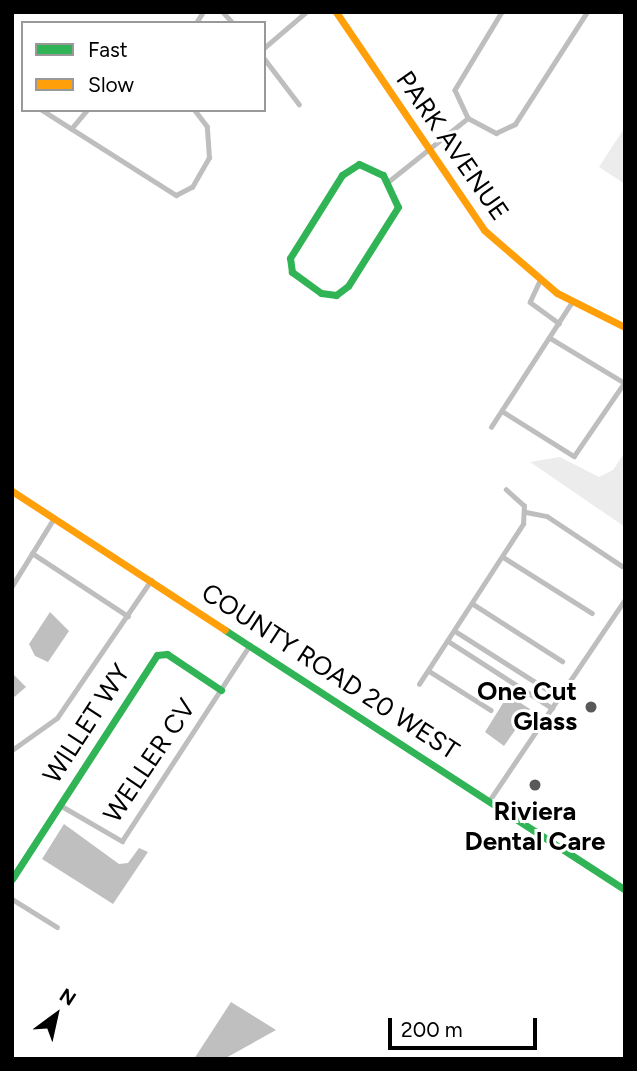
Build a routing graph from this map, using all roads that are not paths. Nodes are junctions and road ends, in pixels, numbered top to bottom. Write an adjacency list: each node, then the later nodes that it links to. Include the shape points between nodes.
1 (306, 12): 5 (street)
2 (336, 12): 13 (street, PARK AVENUE)
3 (502, 12): 11 (street, via 457,84 456,98)
4 (587, 12): 11 (street, via 510,129 490,132)
5 (266, 46)
6 (266, 61): 7 (street)
7 (299, 104)
8 (45, 112): 12 (street)
9 (85, 112): 12 (street)
10 (196, 112): 12 (street, via 207,127 210,149 199,177 181,195)
11 (468, 118): 13 (street)
12 (71, 129)
13 (428, 151): 14 (street); 15 (street, PARK AVENUE, via 484,230)
14 (389, 181): 14 (street, via 399,198 396,213 336,298 321,293 288,266 342,175 358,161)
15 (540, 281): 16 (street, PARK AVENUE); 17 (street, via 530,302)
16 (572, 302): 17 (street); 18 (street, PARK AVENUE)
17 (559, 323): 19 (street)
18 (625, 327)
19 (549, 338): 20 (street); 20 (street, via 594,359 624,383 574,456)
20 (502, 411): 21 (street)
21 (492, 428)
22 (506, 490): 24 (street)
23 (12, 491): 25 (street, COUNTY ROAD 20 WEST)
24 (526, 513): 27 (street); 28 (street, via 547,516)
25 (55, 518): 26 (street); 29 (street, COUNTY ROAD 20 WEST)
26 (32, 553): 30 (street); 34 (street)
27 (503, 557): 32 (street); 33 (street)
28 (622, 565)
29 (152, 580): 34 (street); 37 (street, COUNTY ROAD 20 WEST)
30 (12, 586)
31 (625, 598): 44 (street)
32 (473, 604): 35 (street); 38 (street)
33 (592, 613)
34 (128, 616): 47 (street, via 49,727)
35 (455, 631): 36 (street); 39 (street)
36 (448, 641): 40 (street); 41 (street)
37 (250, 645): 43 (street, WELLER CV); 48 (street, COUNTY ROAD 20 WEST)
38 (562, 661)
39 (506, 664): 41 (street); 44 (street)
40 (429, 671): 42 (street); 46 (street)
41 (499, 674): 45 (street)
42 (419, 684)
43 (221, 690): 49 (street, WELLER CV, via 122,841); 49 (street, WILLET WY, via 160,653)
44 (559, 697): 45 (street)
45 (552, 708): 48 (street)
46 (491, 710)
47 (12, 750)
48 (489, 801): 51 (street, COUNTY ROAD 20 WEST)
49 (60, 805): 50 (street, WILLET WY)
50 (12, 879)
51 (625, 890)
52 (12, 898): 53 (street)
53 (57, 928)

